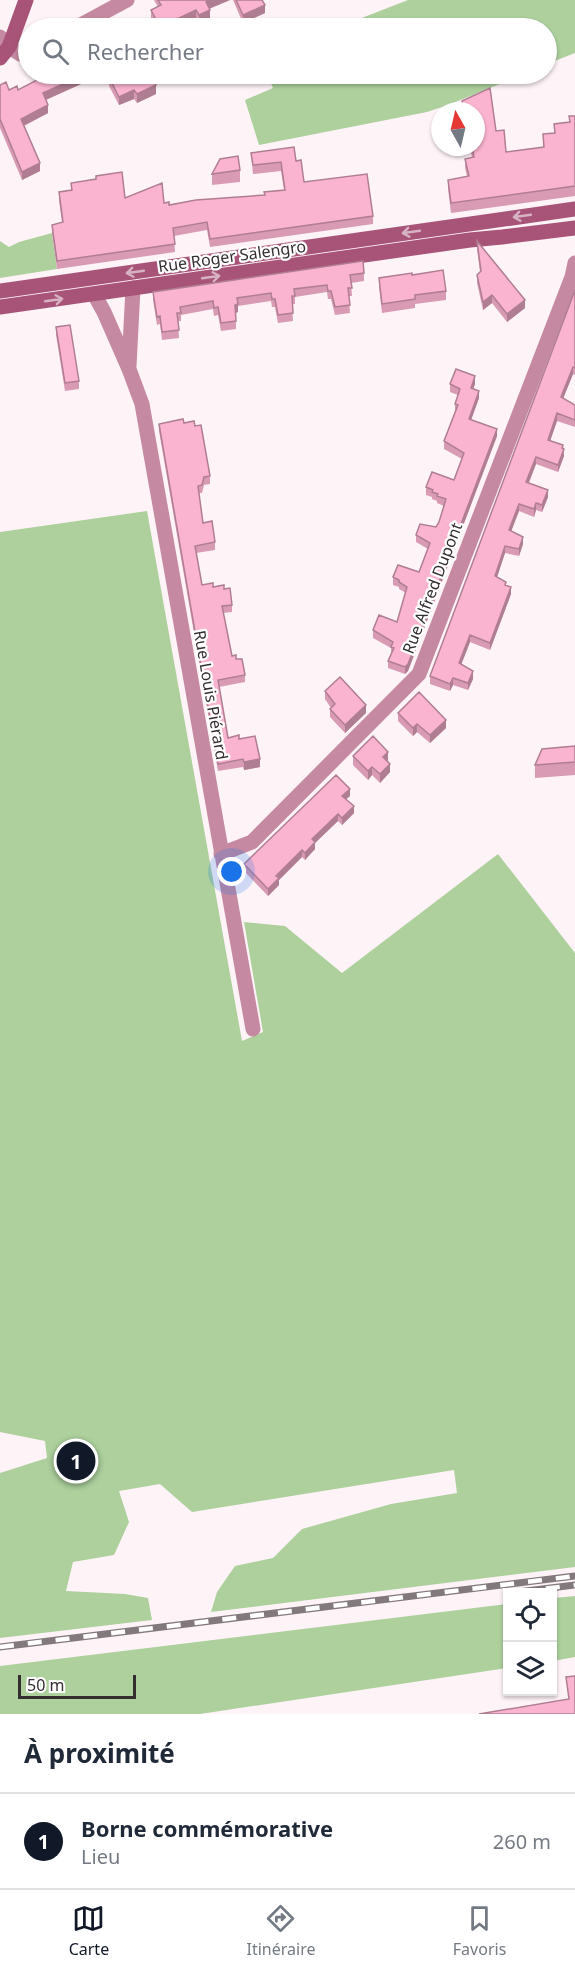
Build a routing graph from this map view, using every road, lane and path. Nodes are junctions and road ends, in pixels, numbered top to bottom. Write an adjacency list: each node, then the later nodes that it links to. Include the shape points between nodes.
1 (26, 0): 4 (main road)
2 (127, 0): 3 (street)
3 (94, 18)
4 (3, 47): 5 (street)
5 (18, 53)
6 (575, 209): 10 (main road, Rue Roger Salengro, one-way to 10)
7 (575, 228): 9 (main road, Rue Roger Salengro, one-way to 7)
8 (575, 263): 14 (street, Rue Alfred Dupont, via 419,674 252,842)
9 (133, 288): 11 (main road, Rue Roger Salengro); 13 (street, Rue Louis Piérard)
10 (0, 291)
11 (94, 294): 12 (main road, Rue Roger Salengro, one-way to 11); 13 (street, Rue Louis Piérard)
12 (0, 308)
13 (129, 369): 14 (street, Rue Louis Piérard, via 142,404)
14 (221, 854): 15 (street, Rue Louis Piérard)
15 (254, 1029)

